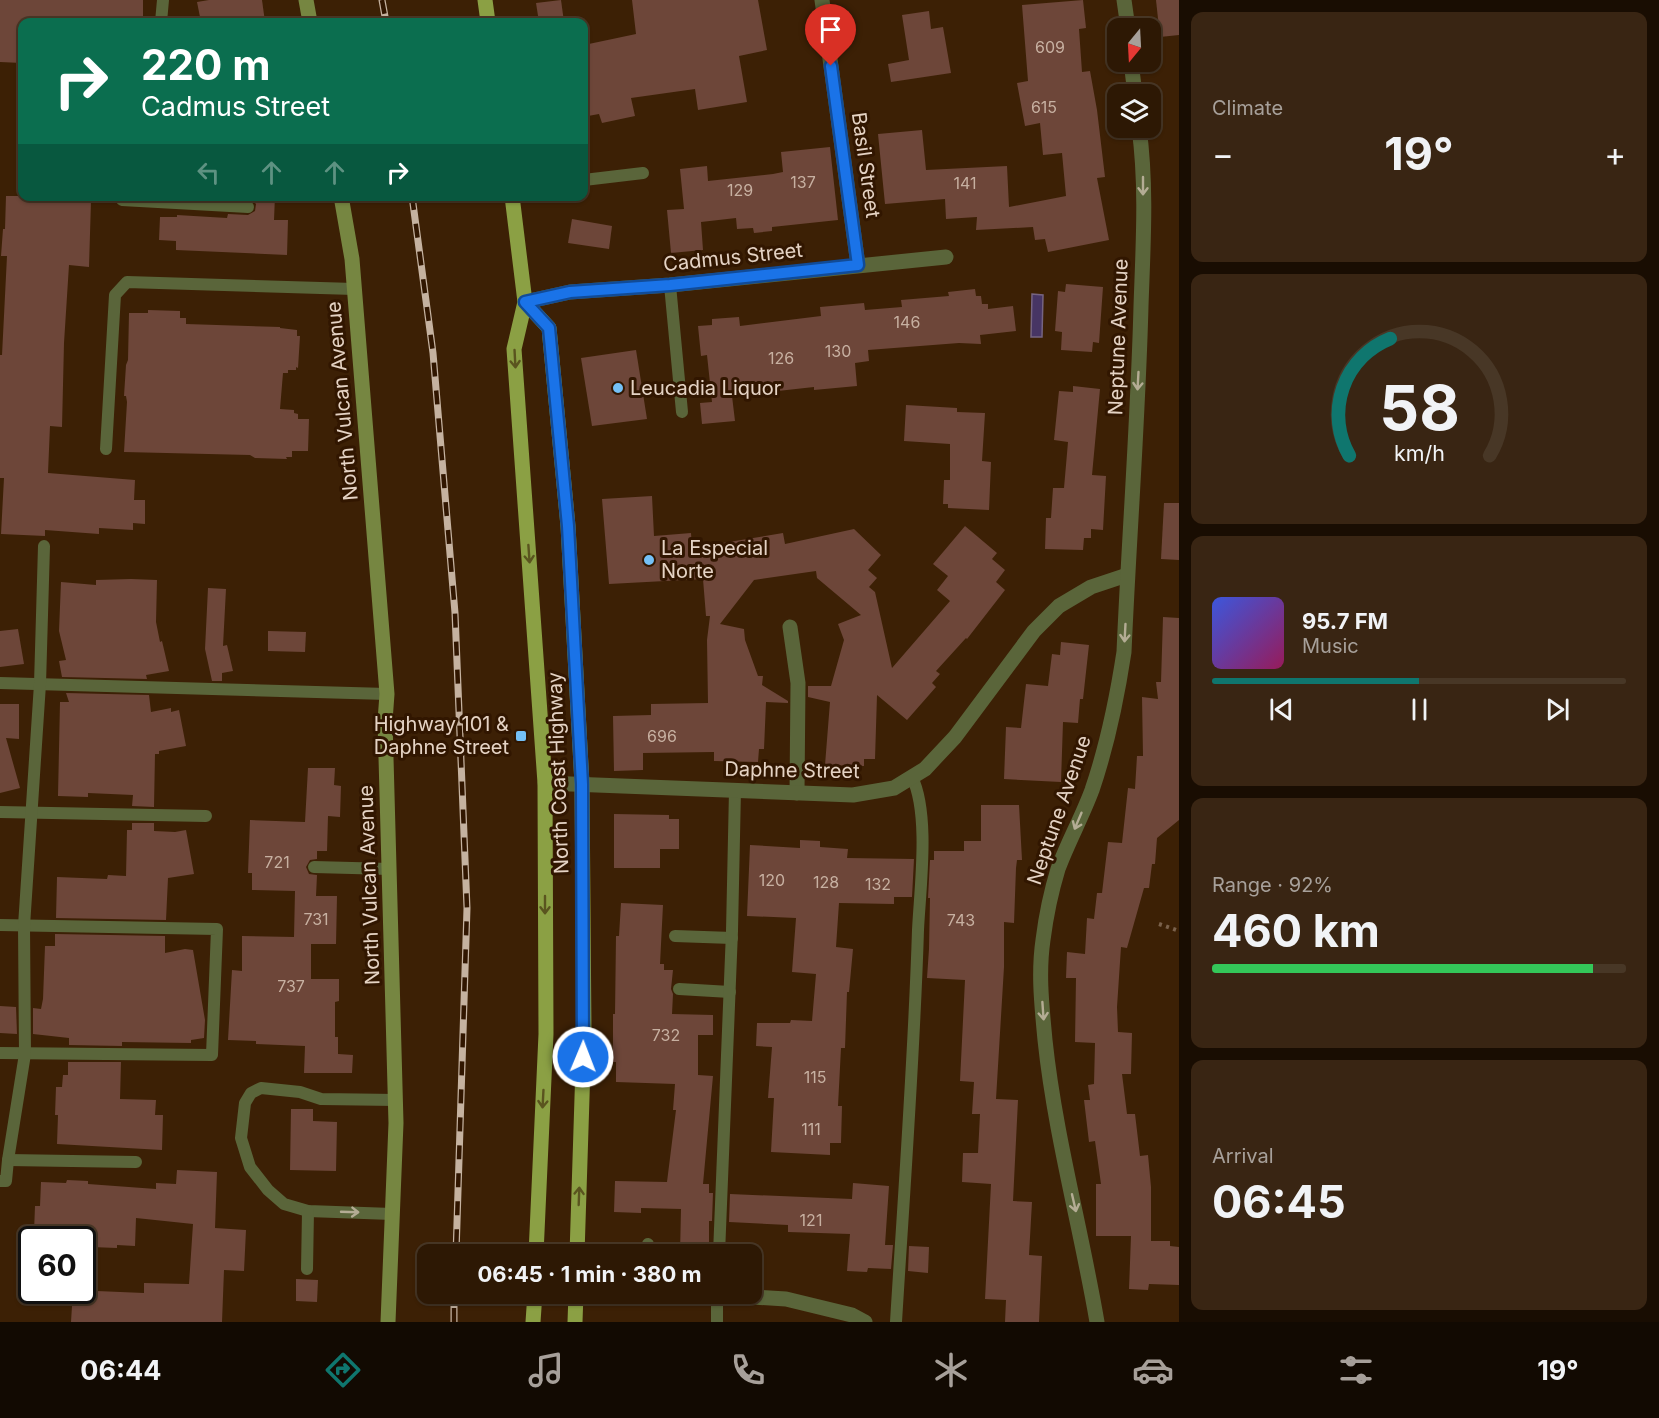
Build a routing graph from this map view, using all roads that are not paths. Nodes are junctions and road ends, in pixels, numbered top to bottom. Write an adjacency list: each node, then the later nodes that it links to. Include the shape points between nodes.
1 (163, 0): 6 (lane)
2 (306, 0): 7 (main road)
3 (484, 0): 8 (main road)
4 (822, 0): 18 (street, Basil Street)
5 (1124, 0): 9 (street)
6 (161, 18)
7 (309, 18)
8 (487, 18)
9 (1127, 18)
10 (1141, 138): 25 (street, Neptune Avenue, one-way to 25, via 1143,257)
11 (644, 173): 12 (lane)
12 (588, 180)
13 (140, 201): 16 (lane)
14 (342, 201): 20 (main road, North Vulcan Avenue)
15 (513, 201): 21 (main road, North Coast Highway)
16 (248, 207)
17 (946, 257): 18 (street, Cadmus Street)
18 (858, 265): 19 (street, Cadmus Street)
19 (670, 285): 21 (street, Cadmus Street, via 570,292); 22 (lane)
20 (354, 289): 23 (lane, via 127,282 115,295); 29 (main road, North Vulcan Avenue)
21 (525, 302): 31 (main road, North Coast Highway, one-way to 31, via 514,349); 32 (main road, North Coast Highway, via 549,328 568,526)
22 (682, 412)
23 (106, 449)
24 (44, 546): 28 (lane)
25 (1127, 575): 30 (street, Daphne Street, via 1091,587 1059,606 1034,631 955,737); 68 (street, Neptune Avenue, one-way to 68, via 1119,688 1092,789 1049,902 1040,978 1049,1073)
26 (790, 627): 34 (street, via 798,683)
27 (0, 683): 28 (lane)
28 (40, 684): 29 (lane); 36 (lane)
29 (387, 694): 39 (main road, North Vulcan Avenue)
30 (912, 777): 34 (street, Daphne Street, via 894,788 853,795); 67 (lane, via 922,809 921,874)
31 (545, 783): 32 (street, Daphne Street); 54 (main road, North Coast Highway, one-way to 54, via 546,1034)
32 (582, 784): 33 (street, Daphne Street); 55 (main road, North Coast Highway, one-way to 32, via 584,1035)
33 (735, 790): 34 (street, Daphne Street); 43 (lane)
34 (797, 793)
35 (0, 812): 36 (lane)
36 (32, 813): 37 (lane); 41 (lane)
37 (206, 816)
38 (314, 867): 39 (lane)
39 (390, 869): 48 (main road, North Vulcan Avenue)
40 (0, 925): 41 (lane)
41 (24, 926): 47 (lane); 47 (lane, via 217,929 212,1055)
42 (675, 936): 43 (lane)
43 (732, 938): 45 (lane)
44 (679, 989): 45 (lane)
45 (730, 992): 56 (lane)
46 (0, 1053): 47 (lane)
47 (25, 1054): 49 (lane)
48 (396, 1100): 52 (lane, via 321,1099 300,1092 261,1088 251,1093 245,1103 241,1138 250,1167 284,1204); 53 (main road, North Vulcan Avenue)
49 (8, 1160): 50 (lane); 51 (lane, via 6,1181)
50 (136, 1162)
51 (0, 1181)
52 (308, 1211): 53 (lane, one-way to 53); 57 (lane)
53 (392, 1214): 62 (main road, North Vulcan Avenue)
54 (536, 1244)
55 (577, 1244)
56 (719, 1244)
57 (307, 1269)
58 (762, 1297): 66 (street, via 786,1299 852,1315)
59 (534, 1304): 63 (main road)
60 (576, 1304): 64 (main road)
61 (717, 1304): 65 (lane)
62 (387, 1322)
63 (533, 1322)
64 (575, 1322)
65 (717, 1322)
66 (865, 1322)
67 (896, 1322)
68 (1097, 1322)

